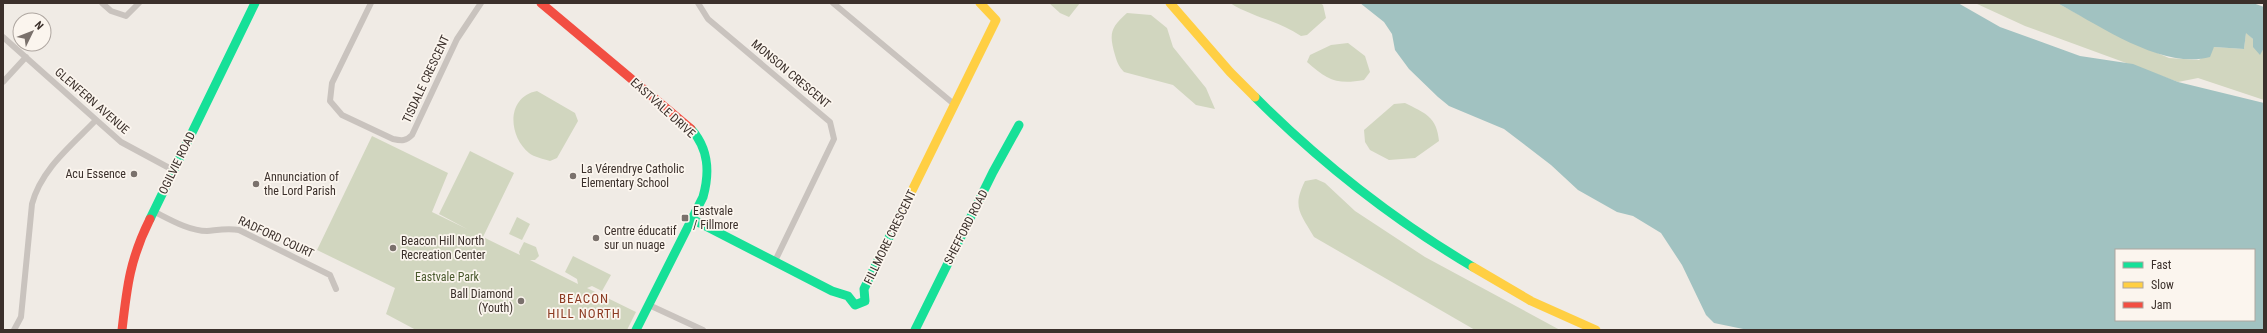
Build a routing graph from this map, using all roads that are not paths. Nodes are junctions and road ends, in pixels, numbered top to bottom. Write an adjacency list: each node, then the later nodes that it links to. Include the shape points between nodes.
1 (102, 3): 2 (street, via 111,12 126,16)
2 (139, 3)
3 (255, 3): 17 (street, OGILVIE ROAD)
4 (371, 3): 5 (street, TISDALE CRESCENT, via 332,83 330,100 342,115 402,141 412,135 456,39)
5 (481, 3)
6 (542, 3): 19 (street, EASTVALE DRIVE, via 692,130 699,140 708,160 709,170 703,197)
7 (698, 3): 20 (street, MONSON CRESCENT, via 708,19 830,122 834,140)
8 (834, 3): 14 (street)
9 (980, 3): 14 (street, FILLMORE CRESCENT, via 996,20)
10 (1170, 3): 28 (street, via 1230,72 1283,126 1354,185 1437,245 1531,301)
11 (3, 37): 12 (street, GLENFERN AVENUE)
12 (26, 57): 13 (street); 15 (street, GLENFERN AVENUE)
13 (3, 82)
14 (955, 105): 20 (street, FILLMORE CRESCENT, via 864,290 865,301 855,305 848,296)
15 (96, 120): 17 (street, GLENFERN AVENUE, via 121,142); 23 (street, via 46,172 36,187 32,204 21,317)
16 (1019, 125): 27 (street, SHEFFORD ROAD)
17 (173, 170): 18 (street, OGILVIE ROAD)
18 (153, 211): 21 (street, RADFORD COURT, via 193,229 206,231 229,228 244,232 330,275); 24 (street, OGILVIE ROAD, via 139,241 128,276)
19 (692, 219): 20 (street, FILLMORE CRESCENT); 22 (street, EASTVALE DRIVE)
20 (775, 261)
21 (336, 289)
22 (649, 305): 25 (street, EASTVALE DRIVE); 26 (street)
23 (14, 330)
24 (122, 330)
25 (636, 330)
26 (703, 330)
27 (915, 330)
28 (1596, 330)

